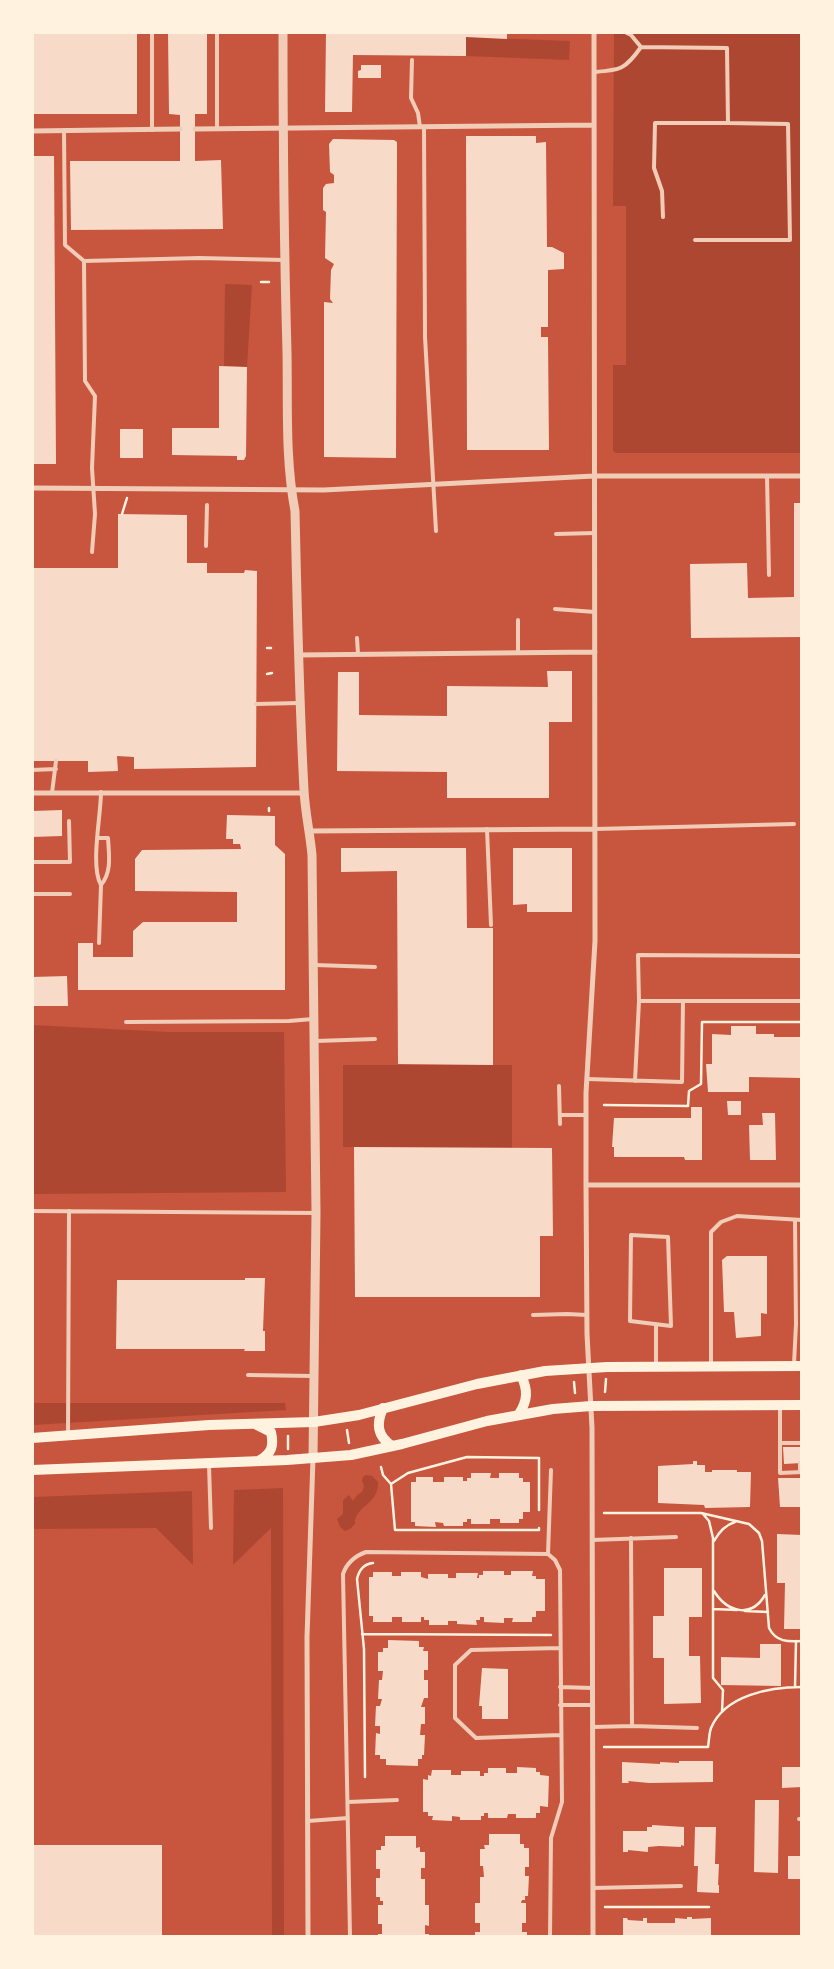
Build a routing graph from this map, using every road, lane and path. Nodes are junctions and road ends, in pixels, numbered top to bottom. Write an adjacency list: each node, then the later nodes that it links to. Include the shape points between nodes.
1 (152, 32): 17 (lane)
2 (217, 32): 15 (lane)
3 (283, 32): 12 (street)
4 (594, 32): 8 (street)
5 (625, 32): 6 (lane)
6 (641, 47): 8 (lane, via 633,59 619,70); 9 (lane, via 727,48)
7 (412, 60): 11 (lane, via 411,98)
8 (594, 72): 10 (street)
9 (728, 124): 19 (lane, via 655,123 654,168 662,191); 20 (lane, via 788,124 790,240)
10 (594, 125): 11 (street); 25 (street)
11 (422, 127): 12 (street); 28 (lane, via 425,337)
12 (283, 128): 15 (street); 21 (street)
13 (180, 129): 17 (street)
14 (194, 129): 15 (street)
15 (217, 129)
16 (64, 130): 17 (street); 18 (street); 22 (lane, via 65,245)
17 (152, 130)
18 (32, 131)
19 (663, 217)
20 (695, 240)
21 (284, 260): 22 (lane); 31 (street)
22 (84, 261): 30 (lane, via 85,380 95,396)
23 (261, 282): 24 (path)
24 (269, 282)
25 (594, 476): 26 (street); 28 (street); 36 (street)
26 (767, 476): 27 (street); 40 (lane)
27 (802, 476)
28 (433, 485): 31 (street); 35 (lane)
29 (32, 488): 30 (street)
30 (93, 488): 31 (street); 39 (lane)
31 (291, 489): 50 (street, via 296,511)
32 (127, 500): 34 (path)
33 (207, 506): 38 (lane)
34 (122, 514)
35 (436, 531)
36 (595, 533): 37 (lane); 42 (street)
37 (556, 534)
38 (206, 546)
39 (92, 552)
40 (769, 575)
41 (555, 609): 42 (lane)
42 (595, 612): 47 (street)
43 (518, 620): 48 (lane)
44 (357, 638): 49 (lane)
45 (267, 648): 46 (path)
46 (271, 648)
47 (595, 652): 48 (street); 65 (street)
48 (518, 653): 49 (street)
49 (358, 654): 50 (street)
50 (298, 655): 53 (street)
51 (267, 674): 52 (path)
52 (272, 674)
53 (300, 703): 54 (lane); 61 (street)
54 (256, 704)
55 (56, 761): 56 (lane)
56 (56, 769): 57 (lane); 60 (lane)
57 (32, 770)
58 (101, 792): 60 (street); 61 (street); 67 (lane)
59 (32, 793): 60 (street)
60 (52, 793)
61 (304, 793): 66 (street)
62 (68, 822): 68 (lane, via 70,862)
63 (794, 824): 65 (lane)
64 (487, 829): 65 (street); 66 (street); 72 (lane)
65 (595, 829): 85 (street, via 595,941)
66 (310, 831): 75 (street)
67 (98, 838): 69 (lane, via 96,877); 69 (lane, via 108,838 108,877)
68 (32, 862)
69 (101, 885): 73 (lane)
70 (32, 894): 71 (lane)
71 (70, 894)
72 (491, 925)
73 (100, 943)
74 (802, 956): 77 (lane, via 638,955)
75 (312, 965): 76 (lane); 80 (street)
76 (375, 967)
77 (639, 1001): 78 (lane); 86 (lane)
78 (682, 1001): 79 (lane); 86 (lane, via 682,1082)
79 (802, 1001)
80 (313, 1019): 81 (lane); 84 (street)
81 (126, 1022)
82 (802, 1022): 88 (path, via 702,1022 701,1084 689,1091 688,1106)
83 (374, 1039): 84 (lane)
84 (313, 1041): 96 (street)
85 (587, 1079): 86 (lane); 90 (street)
86 (635, 1081)
87 (559, 1086): 89 (lane)
88 (604, 1105)
89 (560, 1115): 90 (lane); 91 (lane)
90 (586, 1115): 92 (street)
91 (560, 1124)
92 (586, 1185): 93 (street); 100 (street)
93 (802, 1185)
94 (32, 1211): 95 (lane)
95 (68, 1211): 96 (lane); 123 (lane)
96 (316, 1213): 110 (street)
97 (795, 1220): 98 (lane); 102 (lane); 107 (lane, via 737,1216 721,1222 711,1232)
98 (802, 1220)
99 (533, 1315): 100 (lane)
100 (587, 1315): 105 (street)
101 (656, 1324): 101 (lane, via 671,1326 668,1237 631,1235 630,1321); 106 (lane)
102 (796, 1324): 103 (lane); 104 (lane)
103 (802, 1324)
104 (797, 1366): 107 (main road)
105 (588, 1367): 106 (main road); 109 (main road); 117 (street)
106 (656, 1367): 107 (main road)
107 (711, 1367)
108 (248, 1375): 110 (lane)
109 (521, 1375): 118 (main road); 119 (main road, via 527,1395)
110 (314, 1376): 120 (street)
111 (606, 1379): 113 (path)
112 (574, 1380): 114 (path)
113 (605, 1392)
114 (575, 1393)
115 (780, 1405): 116 (main road); 117 (main road); 127 (lane)
116 (802, 1405)
117 (591, 1406): 119 (main road); 148 (street)
118 (383, 1408): 120 (main road); 129 (main road, via 378,1418 378,1432)
119 (519, 1414): 129 (main road)
120 (314, 1422): 121 (main road); 131 (street)
121 (254, 1424): 123 (main road); 132 (main road, via 271,1432 274,1444 270,1454)
122 (347, 1430): 126 (path)
123 (68, 1435): 125 (main road)
124 (288, 1436): 130 (path)
125 (32, 1438)
126 (349, 1443)
127 (780, 1443): 128 (lane); 138 (lane, via 780,1473)
128 (801, 1444)
129 (392, 1446): 131 (main road, via 351,1455)
130 (288, 1450)
131 (313, 1458): 132 (main road); 176 (street, via 307,1638)
132 (259, 1460): 133 (main road)
133 (209, 1463): 136 (main road); 145 (lane)
134 (800, 1463): 138 (lane)
135 (382, 1467): 139 (path, via 383,1476)
136 (32, 1470)
137 (551, 1470): 150 (lane)
138 (801, 1472)
139 (391, 1484): 140 (path, via 408,1473 467,1457 539,1458); 143 (path, via 395,1530 539,1530)
140 (539, 1512)
141 (604, 1513): 142 (path)
142 (701, 1513): 144 (path); 149 (path, via 709,1521)
143 (539, 1521)
144 (736, 1521): 149 (path, via 721,1530); 153 (path, via 750,1524 762,1541)
145 (211, 1528)
146 (676, 1537): 147 (lane)
147 (631, 1538): 148 (lane); 168 (lane)
148 (592, 1540): 164 (street)
149 (714, 1543): 152 (path)
150 (548, 1554): 161 (lane, via 560,1570); 174 (lane, via 366,1552 346,1566)
151 (380, 1563): 158 (path, via 363,1566 358,1573)
152 (713, 1590): 154 (path); 155 (path, via 725,1605)
153 (765, 1593): 155 (path, via 754,1607); 156 (path)
154 (713, 1609): 155 (path); 167 (path, via 713,1678 723,1690)
155 (742, 1610): 156 (path)
156 (768, 1612): 160 (path, via 772,1633 782,1641)
157 (552, 1626): 158 (path, via 552,1635)
158 (362, 1634): 172 (path)
159 (802, 1641): 160 (path)
160 (796, 1642): 163 (path)
161 (560, 1648): 162 (lane); 171 (lane, via 471,1650 455,1666 456,1718 476,1738)
162 (560, 1687): 164 (lane); 165 (lane)
163 (795, 1687)
164 (592, 1688): 166 (street)
165 (560, 1705): 166 (lane); 171 (lane)
166 (592, 1705): 169 (street)
167 (722, 1713)
168 (632, 1726): 169 (lane); 170 (lane)
169 (592, 1727): 178 (street)
170 (697, 1728)
171 (560, 1735): 183 (lane, via 562,1802 551,1838)
172 (365, 1777)
173 (397, 1800): 174 (lane)
174 (348, 1802): 175 (lane)
175 (348, 1818): 176 (lane); 182 (lane)
176 (308, 1821): 181 (street)
177 (681, 1886): 178 (lane)
178 (593, 1888): 184 (street)
179 (605, 1907): 180 (path)
180 (709, 1907)
181 (308, 1936)
182 (350, 1936)
183 (550, 1936)
184 (593, 1936)

